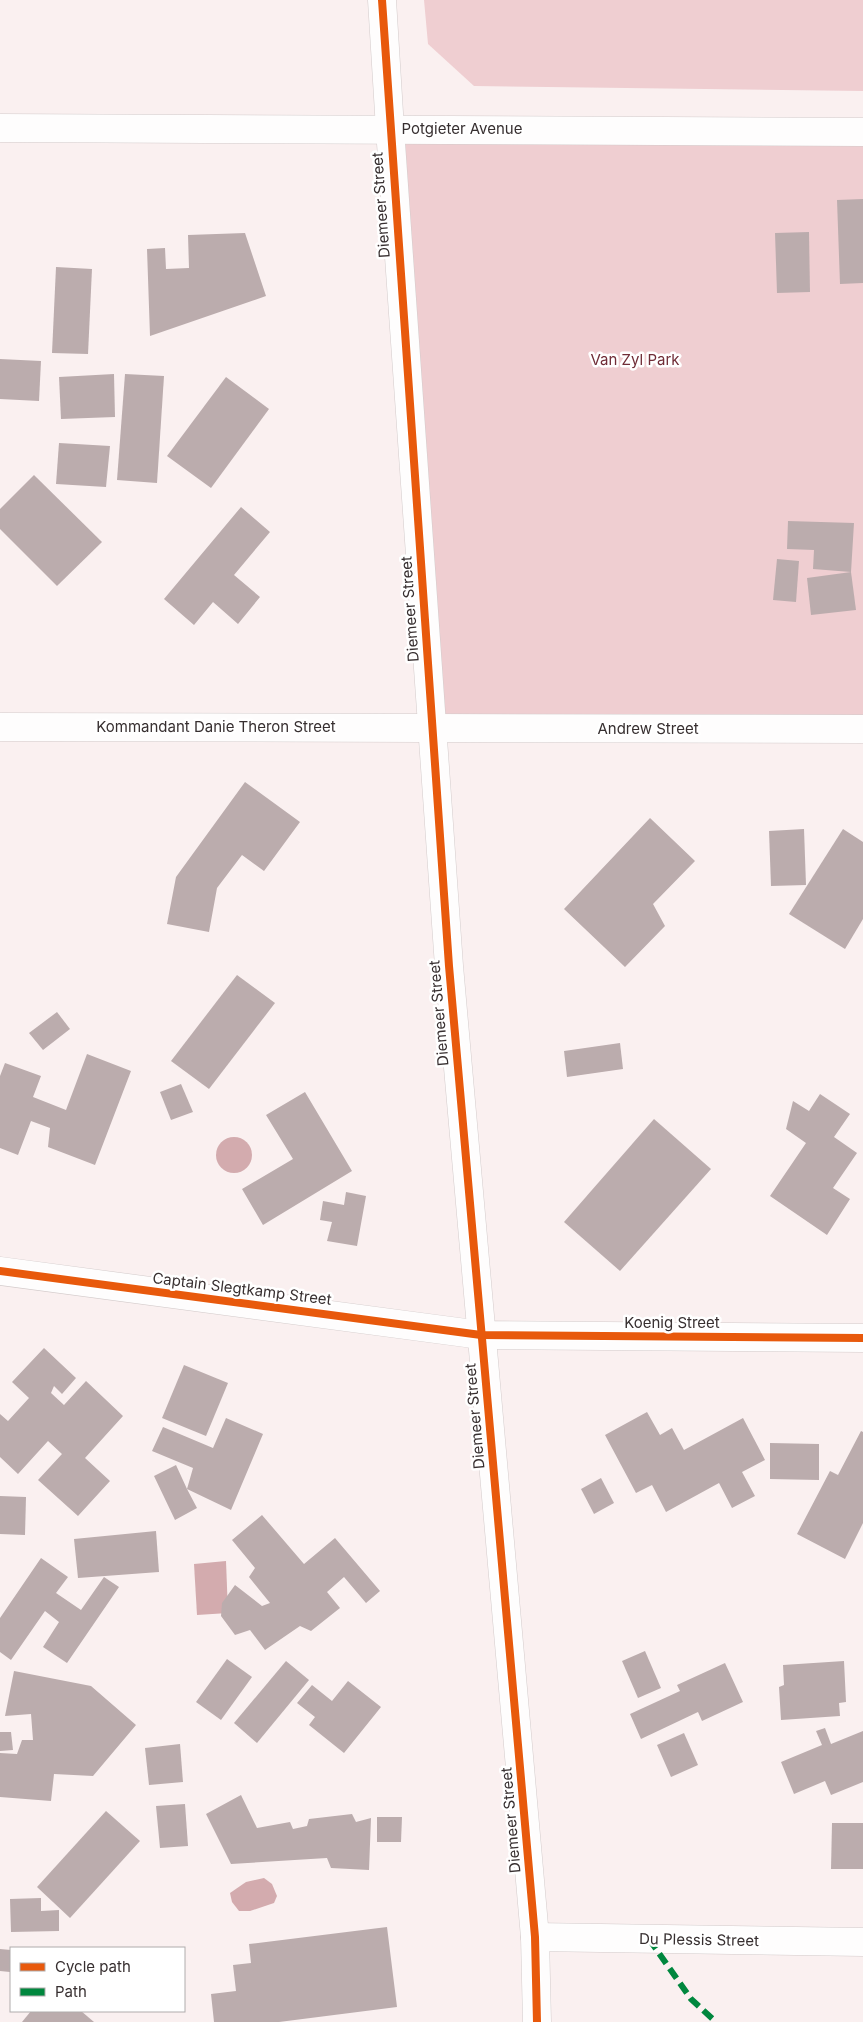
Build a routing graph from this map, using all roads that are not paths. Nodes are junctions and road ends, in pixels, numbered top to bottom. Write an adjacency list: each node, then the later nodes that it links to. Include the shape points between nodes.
1 (382, 0): 3 (street, Diemeer Street)
2 (0, 128): 3 (street, Potgieter Avenue)
3 (390, 129): 4 (street, Potgieter Avenue); 6 (street, Diemeer Street)
4 (863, 132)
5 (0, 727): 6 (street, Kommandant Danie Theron Street)
6 (432, 727): 7 (street, Andrew Street); 9 (street, Diemeer Street)
7 (863, 730)
8 (0, 1271): 9 (street, Captain Slegtkamp Street)
9 (481, 1335): 10 (street, Koenig Street); 11 (street, Diemeer Street)
10 (863, 1338)
11 (536, 1937): 12 (street, Du Plessis Street); 13 (street, Diemeer Street)
12 (863, 1942)
13 (537, 2022)

